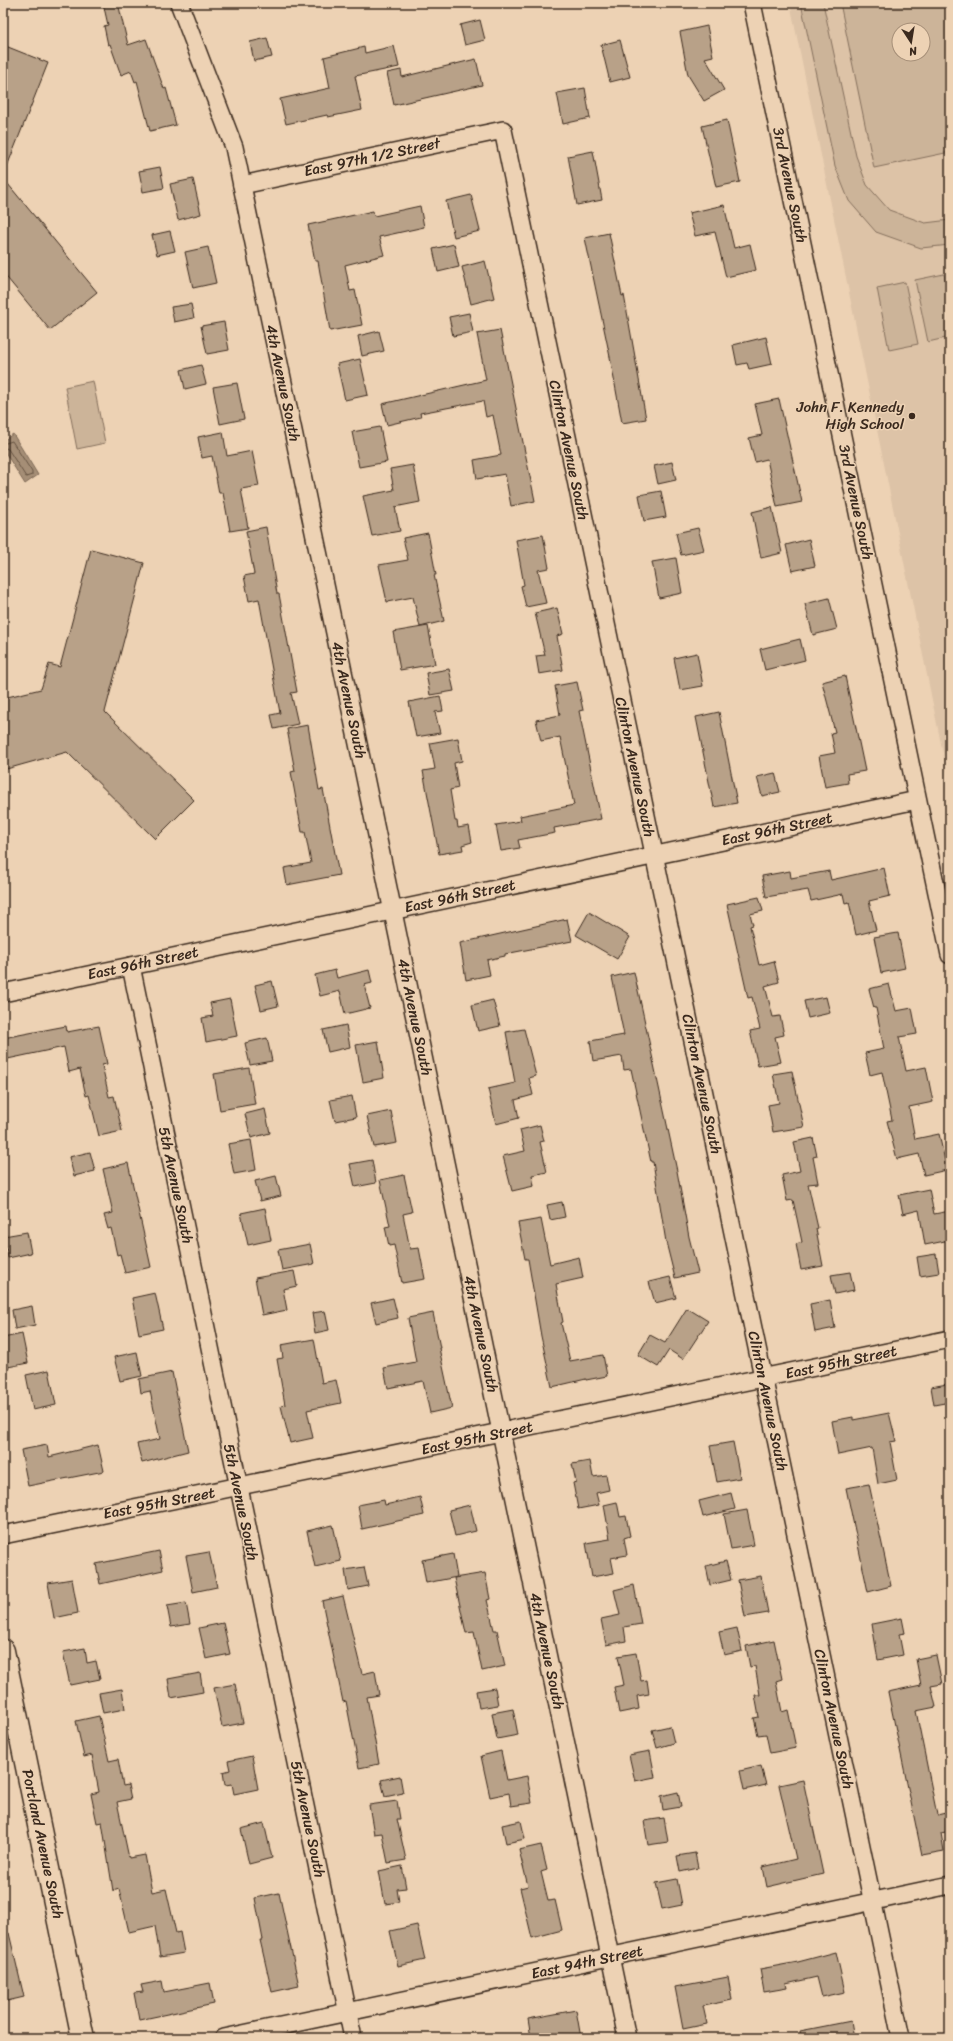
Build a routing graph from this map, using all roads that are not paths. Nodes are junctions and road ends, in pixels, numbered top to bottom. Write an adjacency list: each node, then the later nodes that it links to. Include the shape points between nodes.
1 (179, 3): 4 (street, 4th Avenue South, via 234,147)
2 (752, 3): 5 (street, 3rd Avenue South)
3 (503, 130): 4 (street, East 97th 1/2 Street); 6 (street, Clinton Avenue South)
4 (242, 185): 7 (street, 4th Avenue South)
5 (917, 800): 6 (street, East 96th Street); 8 (street, 3rd Avenue South)
6 (654, 855): 7 (street, East 96th Street); 12 (street, Clinton Avenue South)
7 (392, 910): 9 (street, East 96th Street); 13 (street, 4th Avenue South)
8 (950, 955)
9 (130, 966): 10 (street, East 96th Street); 14 (street, 5th Avenue South)
10 (3, 993)
11 (950, 1339): 12 (street, East 95th Street)
12 (763, 1378): 13 (street, East 95th Street); 18 (street, Clinton Avenue South)
13 (501, 1433): 14 (street, East 95th Street); 19 (street, 4th Avenue South)
14 (238, 1487): 15 (street, East 95th Street); 20 (street, 5th Avenue South)
15 (3, 1535)
16 (3, 1651): 21 (main road, Portland Avenue South)
17 (950, 1885): 18 (street, East 94th Street)
18 (872, 1901): 19 (street, East 94th Street); 25 (street, Clinton Avenue South)
19 (610, 1957): 20 (street, East 94th Street); 24 (street, 4th Avenue South)
20 (348, 2012): 22 (street, East 94th Street); 23 (street, 5th Avenue South)
21 (83, 2038)
22 (224, 2038)
23 (353, 2038)
24 (627, 2038)
25 (901, 2038)

